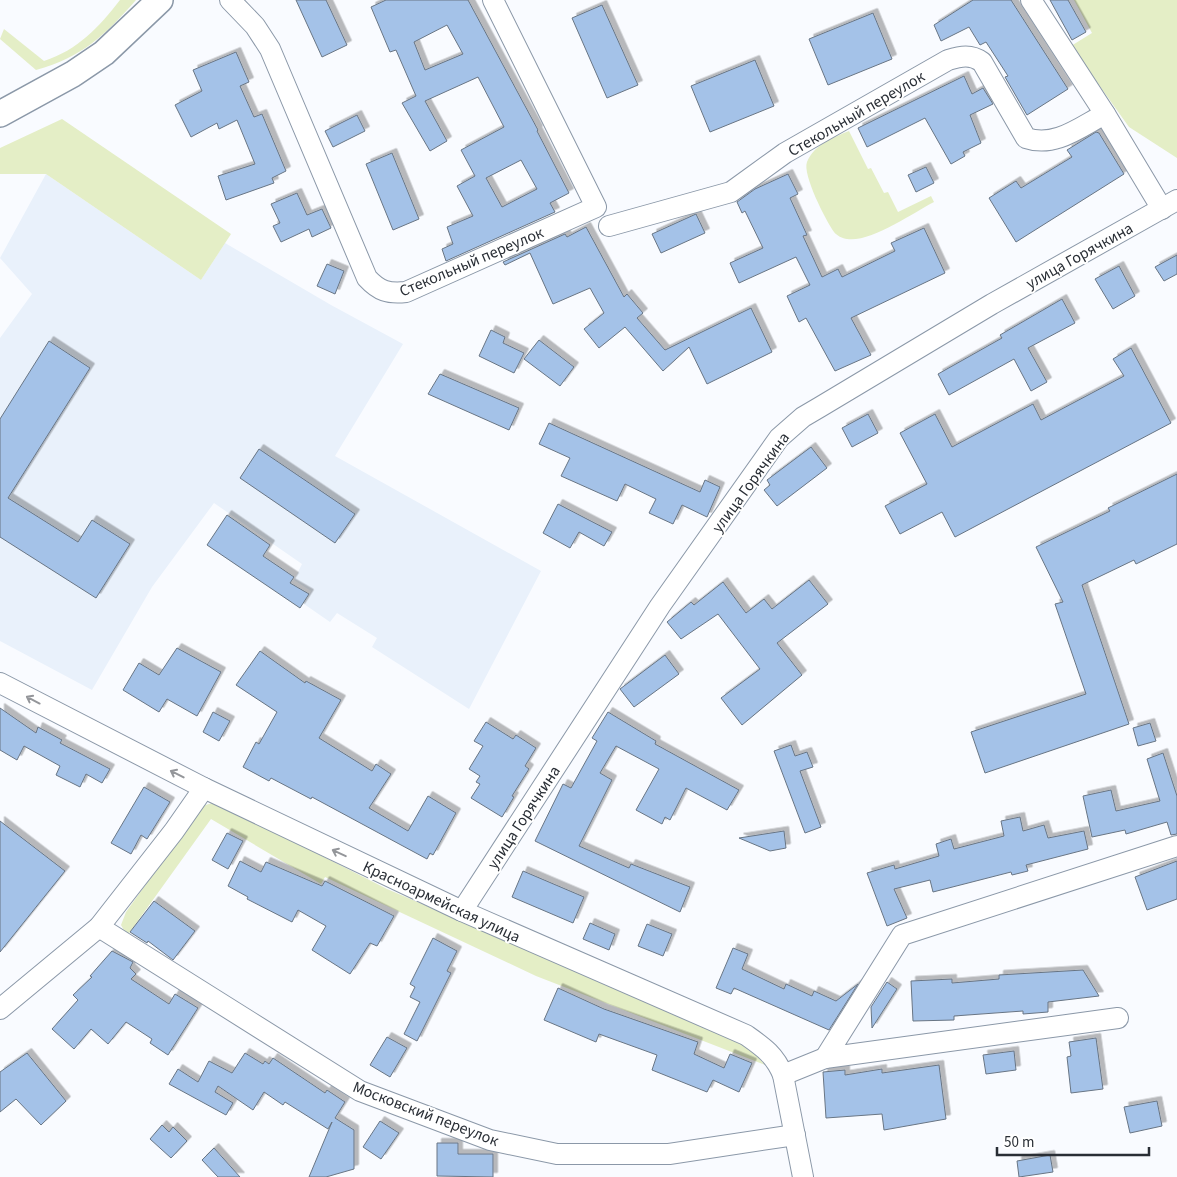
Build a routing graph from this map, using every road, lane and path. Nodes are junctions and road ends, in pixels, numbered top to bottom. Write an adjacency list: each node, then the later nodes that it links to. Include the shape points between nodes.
1 (160, 0): 5 (street, via 104,53)
2 (230, 0): 3 (street, Стекольный переулок, via 255,26 270,49 367,278 378,290 392,294 406,292 596,207)
3 (493, 0)
4 (1031, 0): 6 (street)
5 (0, 114)
6 (1105, 114): 7 (street); 8 (street, Стекольный переулок, via 1057,139 1039,142 1026,138 982,62 976,57 959,57 948,60 785,153 731,192)
7 (1169, 204): 12 (street, улица Горячкина, via 992,304 803,417 779,438 660,606)
8 (609, 226)
9 (0, 683): 10 (street, Красноармейская улица, one-way to 9)
10 (204, 788): 12 (street, Красноармейская улица, one-way to 10); 13 (street)
11 (1177, 846): 16 (street, via 902,935)
12 (462, 911): 17 (street, Красноармейская улица, via 746,1035 770,1052)
13 (99, 927): 14 (street); 18 (street, Московский переулок, via 360,1092 490,1140 557,1154 669,1154)
14 (0, 1009)
15 (1118, 1018): 16 (street)
16 (825, 1058): 17 (street)
17 (783, 1075): 18 (street, Красноармейская улица)
18 (795, 1135): 19 (street, Красноармейская улица)
19 (803, 1177)

